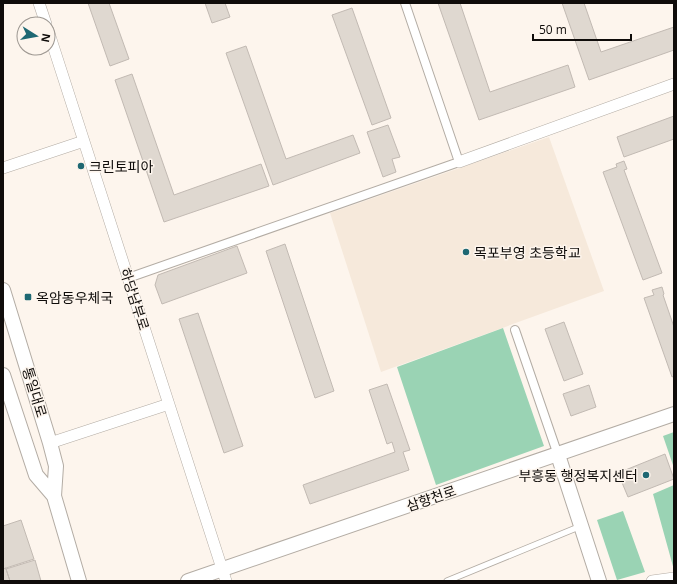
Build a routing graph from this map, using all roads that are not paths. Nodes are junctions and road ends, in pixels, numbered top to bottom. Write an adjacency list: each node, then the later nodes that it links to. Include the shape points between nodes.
1 (39, 3): 3 (street)
2 (405, 3): 7 (street)
3 (43, 16)
4 (56, 55): 6 (street, 하당남부로)
5 (674, 84): 7 (street)
6 (84, 141): 8 (street); 9 (street, 하당남부로)
7 (459, 162): 9 (street)
8 (3, 168)
9 (128, 278): 13 (street, 하당남부로)
10 (3, 290): 15 (street, 통일대로)
11 (515, 330): 16 (street)
12 (3, 375): 17 (street, 통일대로, via 36,476)
13 (169, 404): 15 (street); 19 (street, 하당남부로)
14 (674, 414): 16 (street, 삼향천로)
15 (50, 443): 17 (street, 통일대로, via 56,466)
16 (558, 455): 18 (street); 19 (street, 삼향천로)
17 (54, 496): 21 (street, 통일대로)
18 (581, 526): 23 (lane); 24 (street)
19 (224, 575): 22 (street, 삼향천로)
20 (674, 578): 25 (street)
21 (79, 581)
22 (188, 581)
23 (447, 581)
24 (599, 581)
25 (652, 581)

